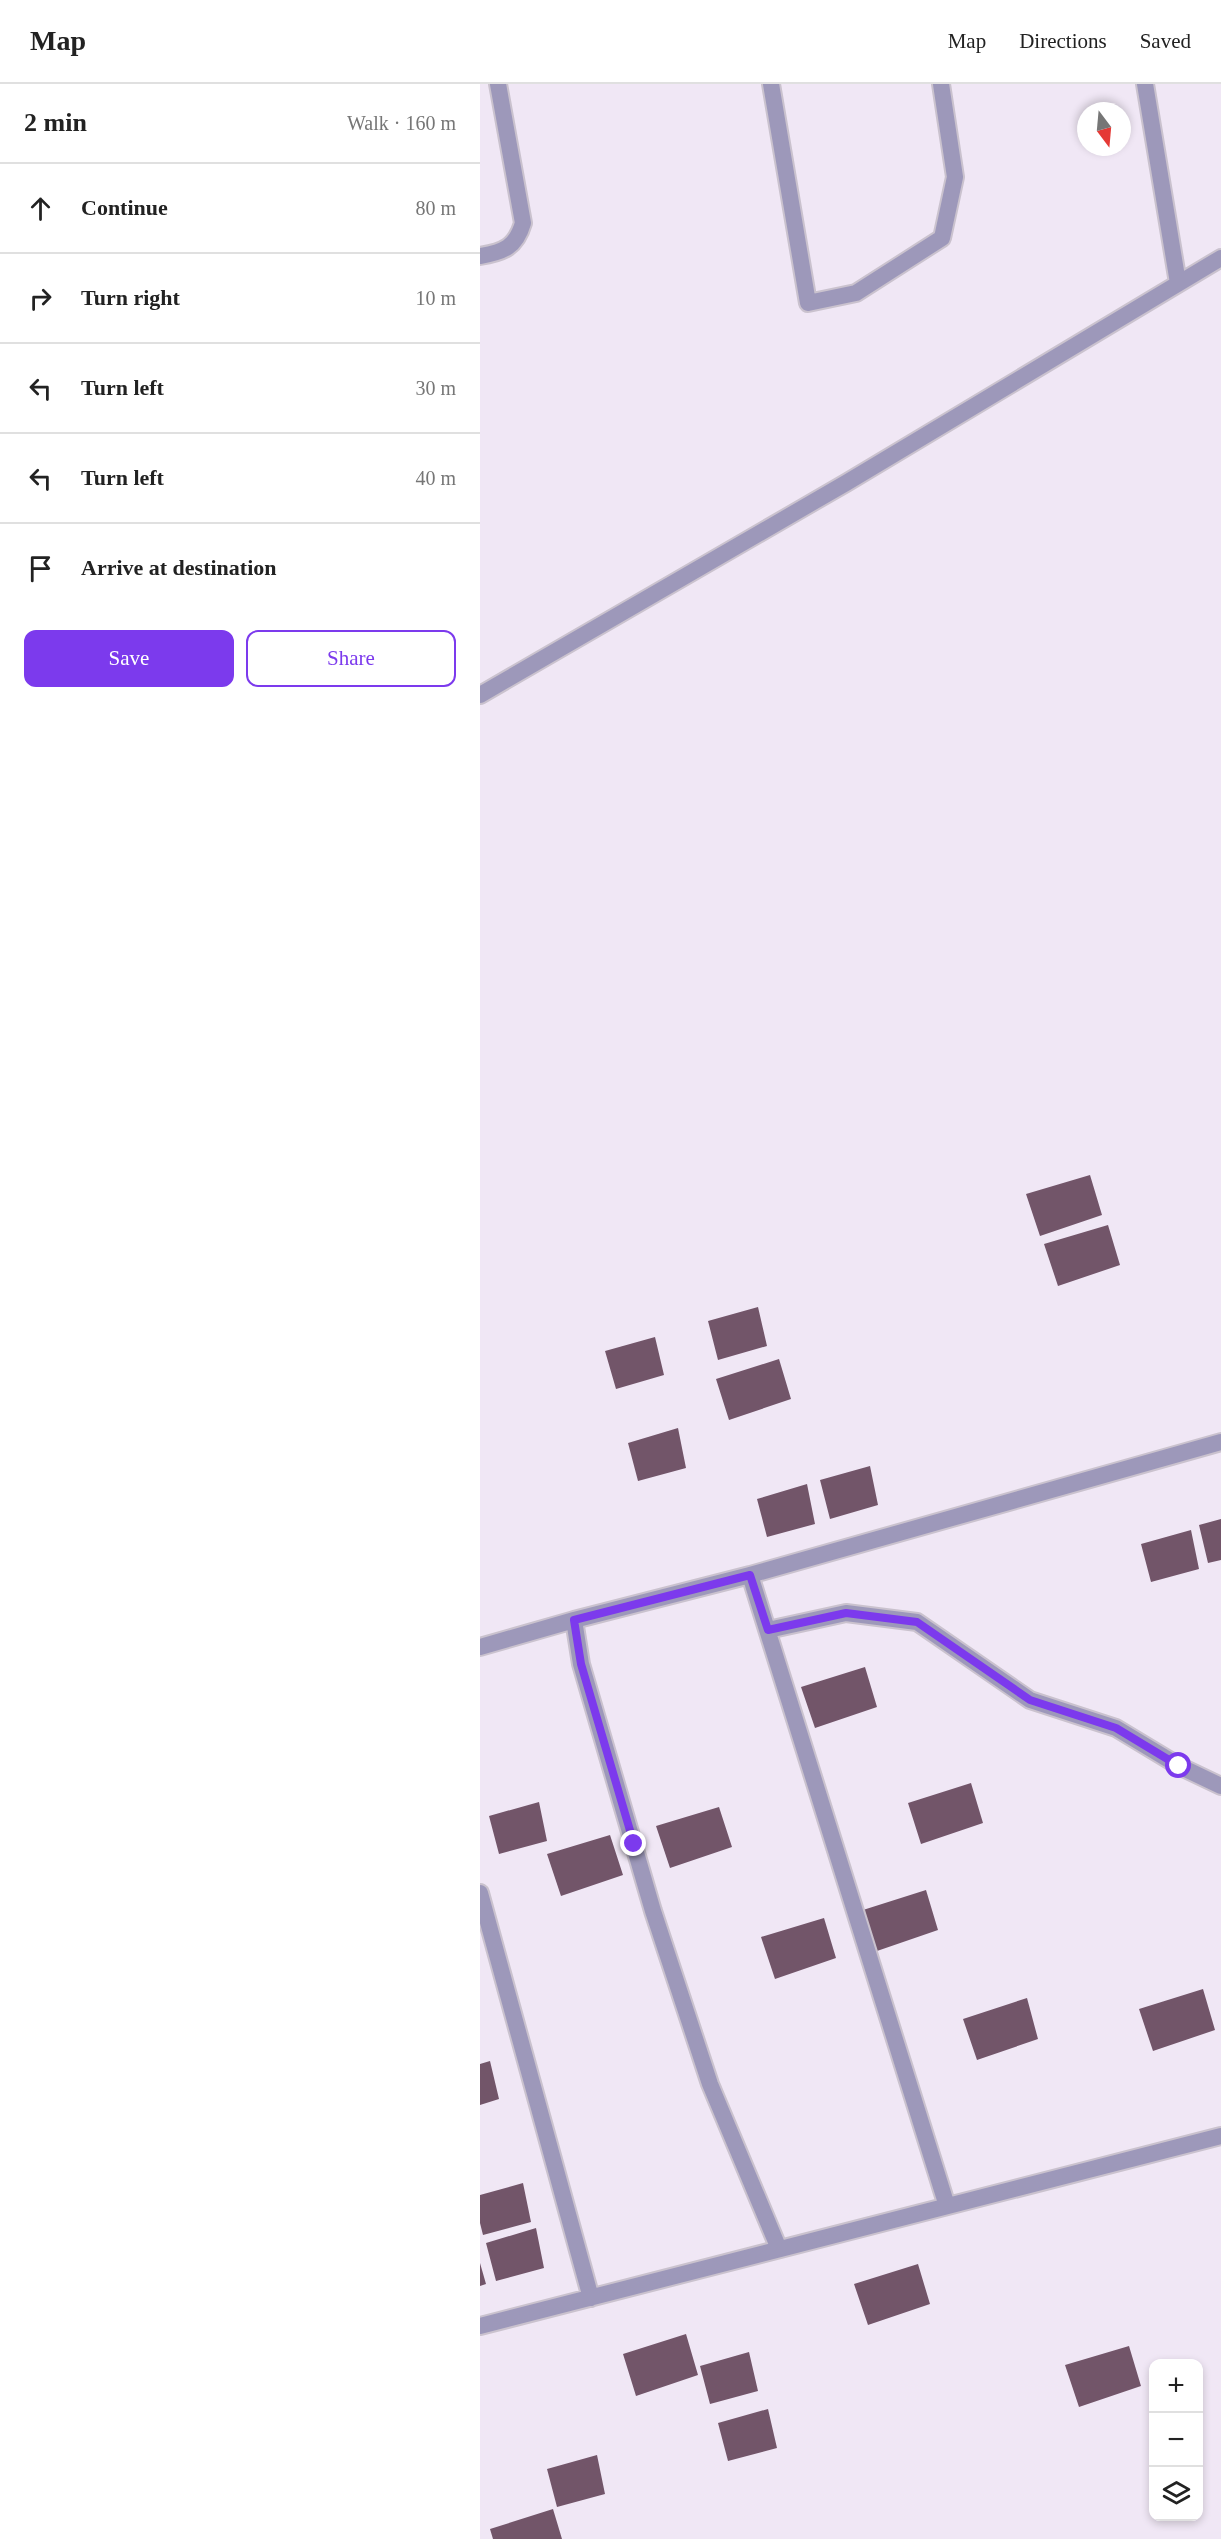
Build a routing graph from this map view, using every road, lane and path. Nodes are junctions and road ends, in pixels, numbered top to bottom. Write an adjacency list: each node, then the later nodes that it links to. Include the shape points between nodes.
1 (498, 84): 5 (street, via 523,223 519,237 510,247)
2 (771, 84): 3 (street, via 808,303 856,293 942,238 955,177)
3 (941, 84)
4 (1145, 84): 7 (street)
5 (480, 256)
6 (1221, 258): 7 (street)
7 (1178, 283): 8 (street, via 846,483)
8 (480, 695)
9 (1221, 1442): 10 (street)
10 (750, 1575): 11 (street); 12 (street)
11 (574, 1620): 13 (street); 18 (street, via 581,1664 653,1911 710,2084)
12 (768, 1630): 14 (street, via 846,1613 917,1622 1030,1700 1116,1728); 17 (street)
13 (480, 1647)
14 (1221, 1786)
15 (480, 1893): 19 (street)
16 (1221, 2136): 17 (street)
17 (947, 2206): 18 (street)
18 (780, 2249): 19 (street)
19 (591, 2298): 20 (street)
20 (480, 2326)

